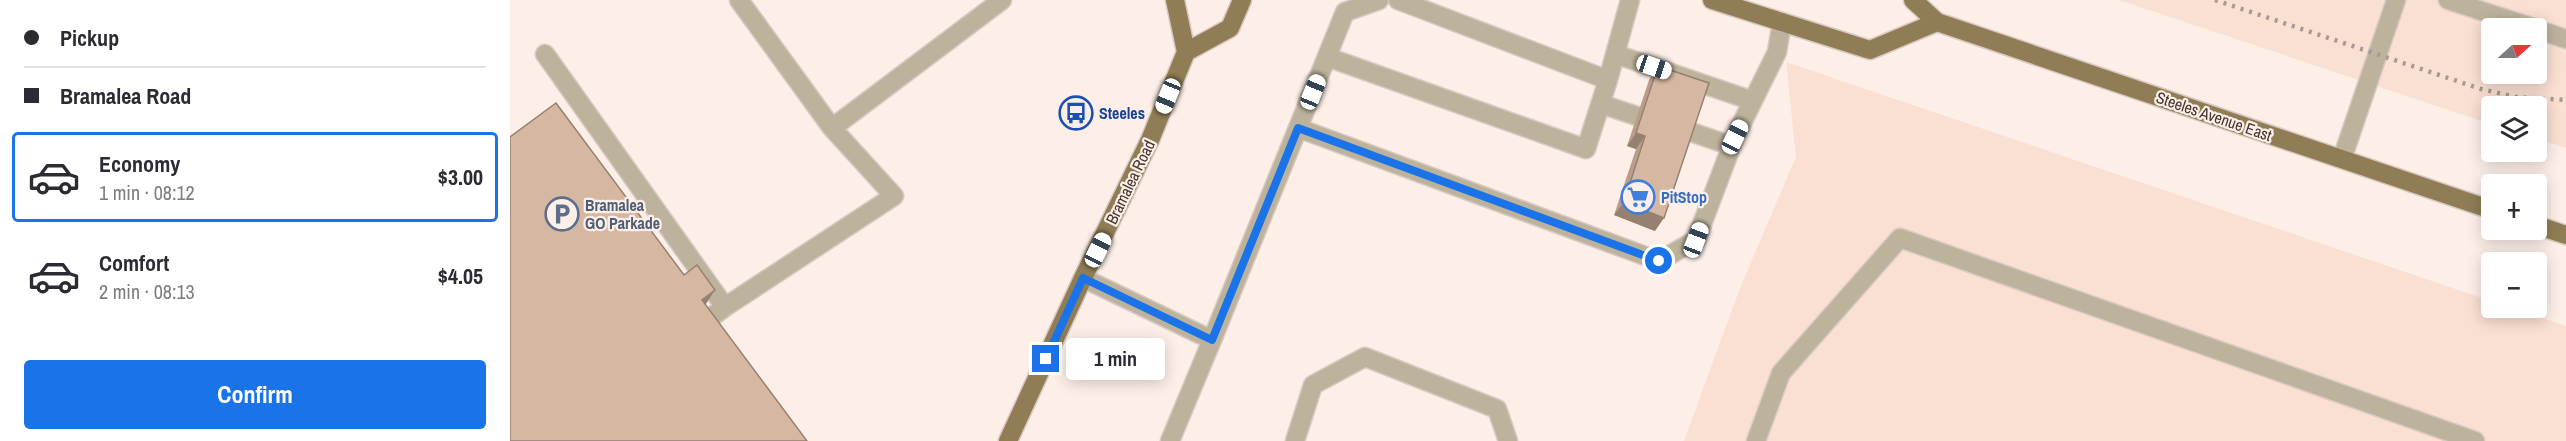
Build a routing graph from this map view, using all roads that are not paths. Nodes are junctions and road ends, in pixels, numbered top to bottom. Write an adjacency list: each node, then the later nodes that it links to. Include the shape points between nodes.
1 (739, 0): 26 (lane)
2 (1002, 0): 26 (lane)
3 (1175, 0): 17 (main road)
4 (1242, 0): 17 (main road, via 1230,28)
5 (1379, 0): 20 (lane, via 1345,12)
6 (1398, 0): 21 (lane)
7 (1630, 0): 19 (lane)
8 (1712, 0): 13 (main road)
9 (1913, 0): 14 (main road, Steeles Avenue East)
10 (2396, 0): 29 (lane)
11 (2448, 0): 12 (lane)
12 (2502, 18)
13 (1782, 22): 14 (main road, via 1870,50); 22 (lane, via 1777,52)
14 (1937, 22): 29 (main road, Steeles Avenue East)
15 (2547, 33): 16 (lane)
16 (2566, 39)
17 (1186, 52): 33 (main road, Bramalea Road, via 1150,140)
18 (544, 54): 34 (lane)
19 (1615, 54): 21 (lane); 22 (lane)
20 (1328, 57): 23 (lane, via 1586,149); 25 (lane)
21 (1608, 80): 23 (lane)
22 (1752, 101): 28 (lane)
23 (1601, 104): 24 (lane)
24 (1637, 116)
25 (1298, 128): 28 (lane, via 1659,261 1696,240); 36 (lane)
26 (832, 129): 34 (lane, via 894,196)
27 (1688, 131): 28 (lane)
28 (1732, 146)
29 (2342, 159): 30 (main road, Steeles Avenue East)
30 (2481, 206)
31 (2547, 229): 32 (main road)
32 (2566, 235)
33 (1083, 278): 36 (lane); 37 (main road, Bramalea Road)
34 (725, 307): 35 (lane)
35 (698, 327)
36 (1212, 340): 38 (lane)
37 (1008, 441)
38 (1170, 441)
39 (1295, 441): 40 (lane, via 1312,386 1365,357 1497,409)
40 (1508, 441)
41 (1755, 441): 42 (lane, via 1781,373 1900,238)
42 (2475, 441)

